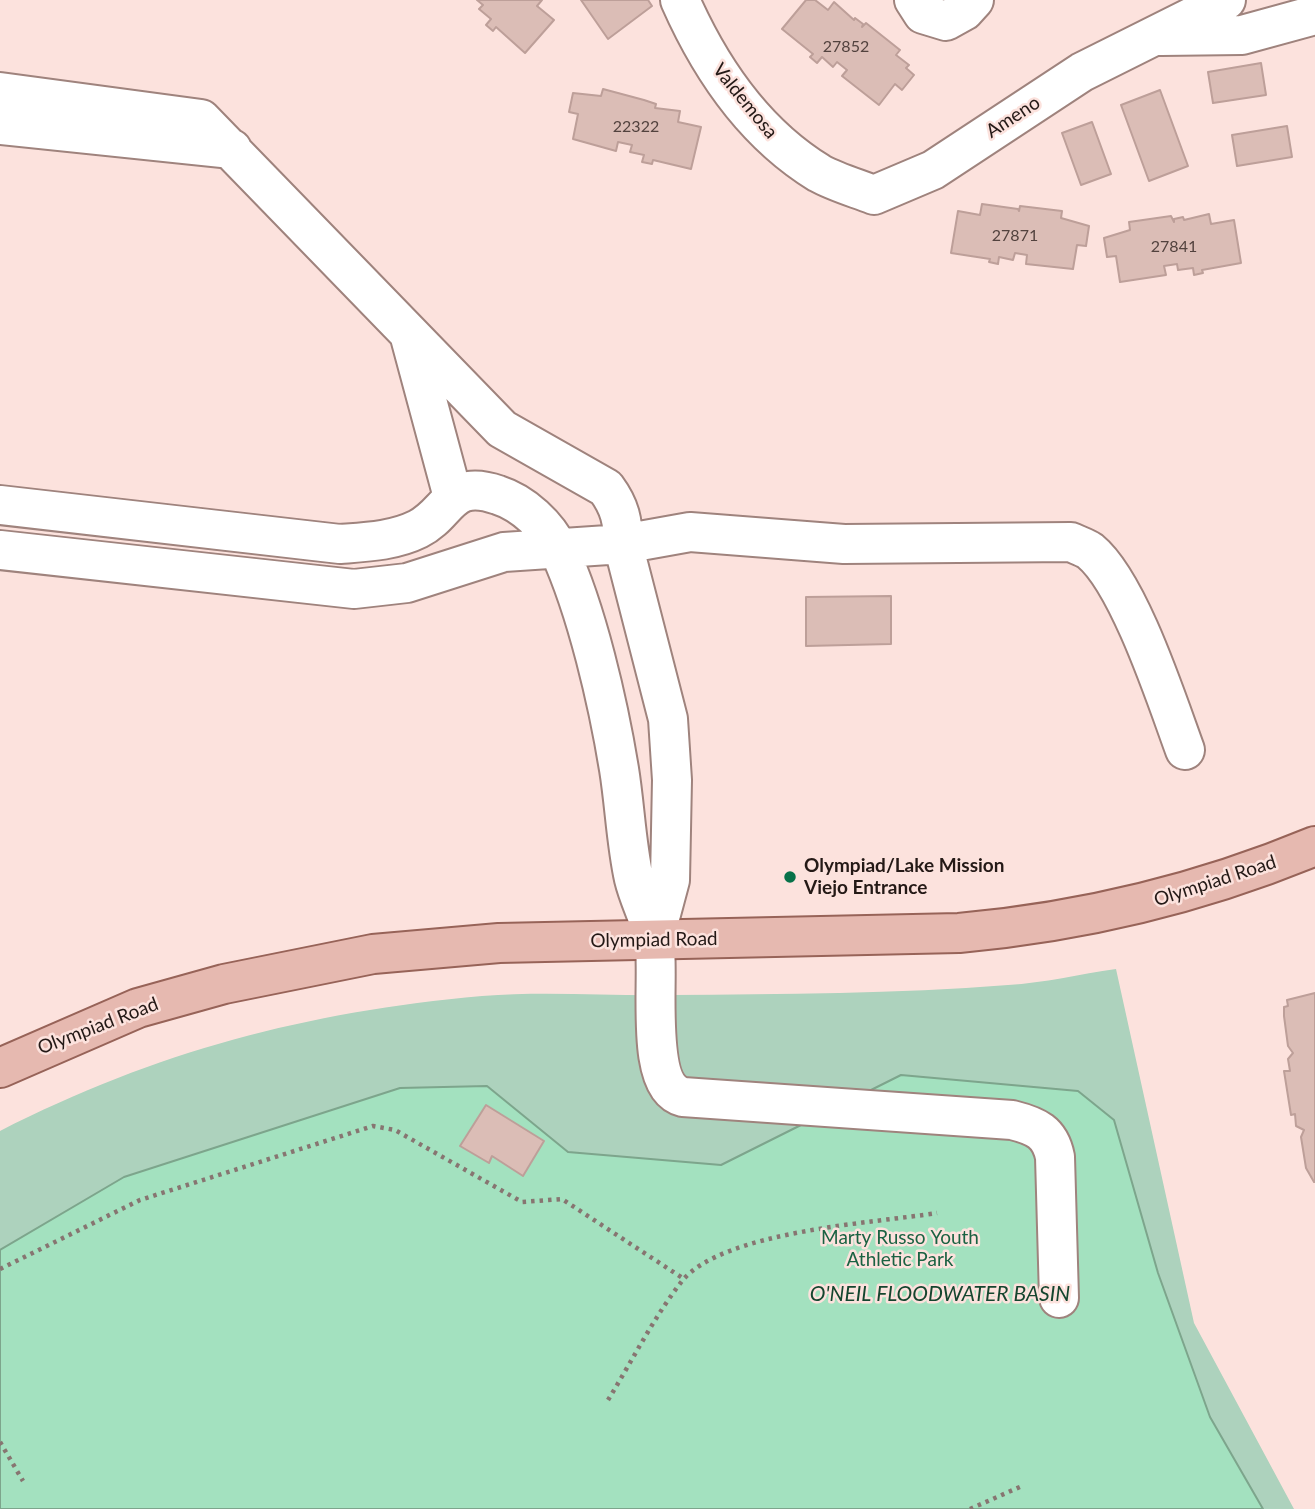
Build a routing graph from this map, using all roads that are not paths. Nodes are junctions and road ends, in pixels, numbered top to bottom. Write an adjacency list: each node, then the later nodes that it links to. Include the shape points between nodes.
1 (680, 0): 11 (street, Valdemosa, via 723,80 769,136 820,173)
2 (914, 0): 3 (street, via 923,14 946,20)
3 (974, 0)
4 (1226, 0): 7 (street, Ameno)
5 (1315, 15): 6 (street, Ameno)
6 (1238, 18): 7 (street, Ameno)
7 (1152, 36): 11 (street, Ameno, via 1082,72 933,170)
8 (0, 92): 10 (street, via 187,114 201,119)
9 (0, 125): 10 (street)
10 (232, 149): 12 (street)
11 (874, 195)
12 (409, 335): 13 (street); 15 (street, via 502,429 606,488 622,518)
13 (453, 497): 14 (street, via 419,528 373,542 340,544); 16 (street, via 477,491 521,505)
14 (0, 505)
15 (624, 544): 16 (street); 18 (street); 20 (street, via 690,532 844,544 1070,542 1088,550 1112,578)
16 (559, 548): 17 (street, via 504,552 407,583 355,589); 19 (street, via 592,647)
17 (0, 550)
18 (668, 719): 19 (street); 22 (street, via 670,880)
19 (611, 730): 22 (street, via 634,880)
20 (1185, 750)
21 (1315, 846): 22 (main road, Olympiad Road, via 1227,880 1150,902 1005,929)
22 (654, 940): 23 (main road, Olympiad Road, via 434,947 310,964 138,1008); 24 (street, via 660,1068 667,1087 677,1096 1012,1120 1040,1129 1055,1157)
23 (0, 1068)
24 (1059, 1298)

